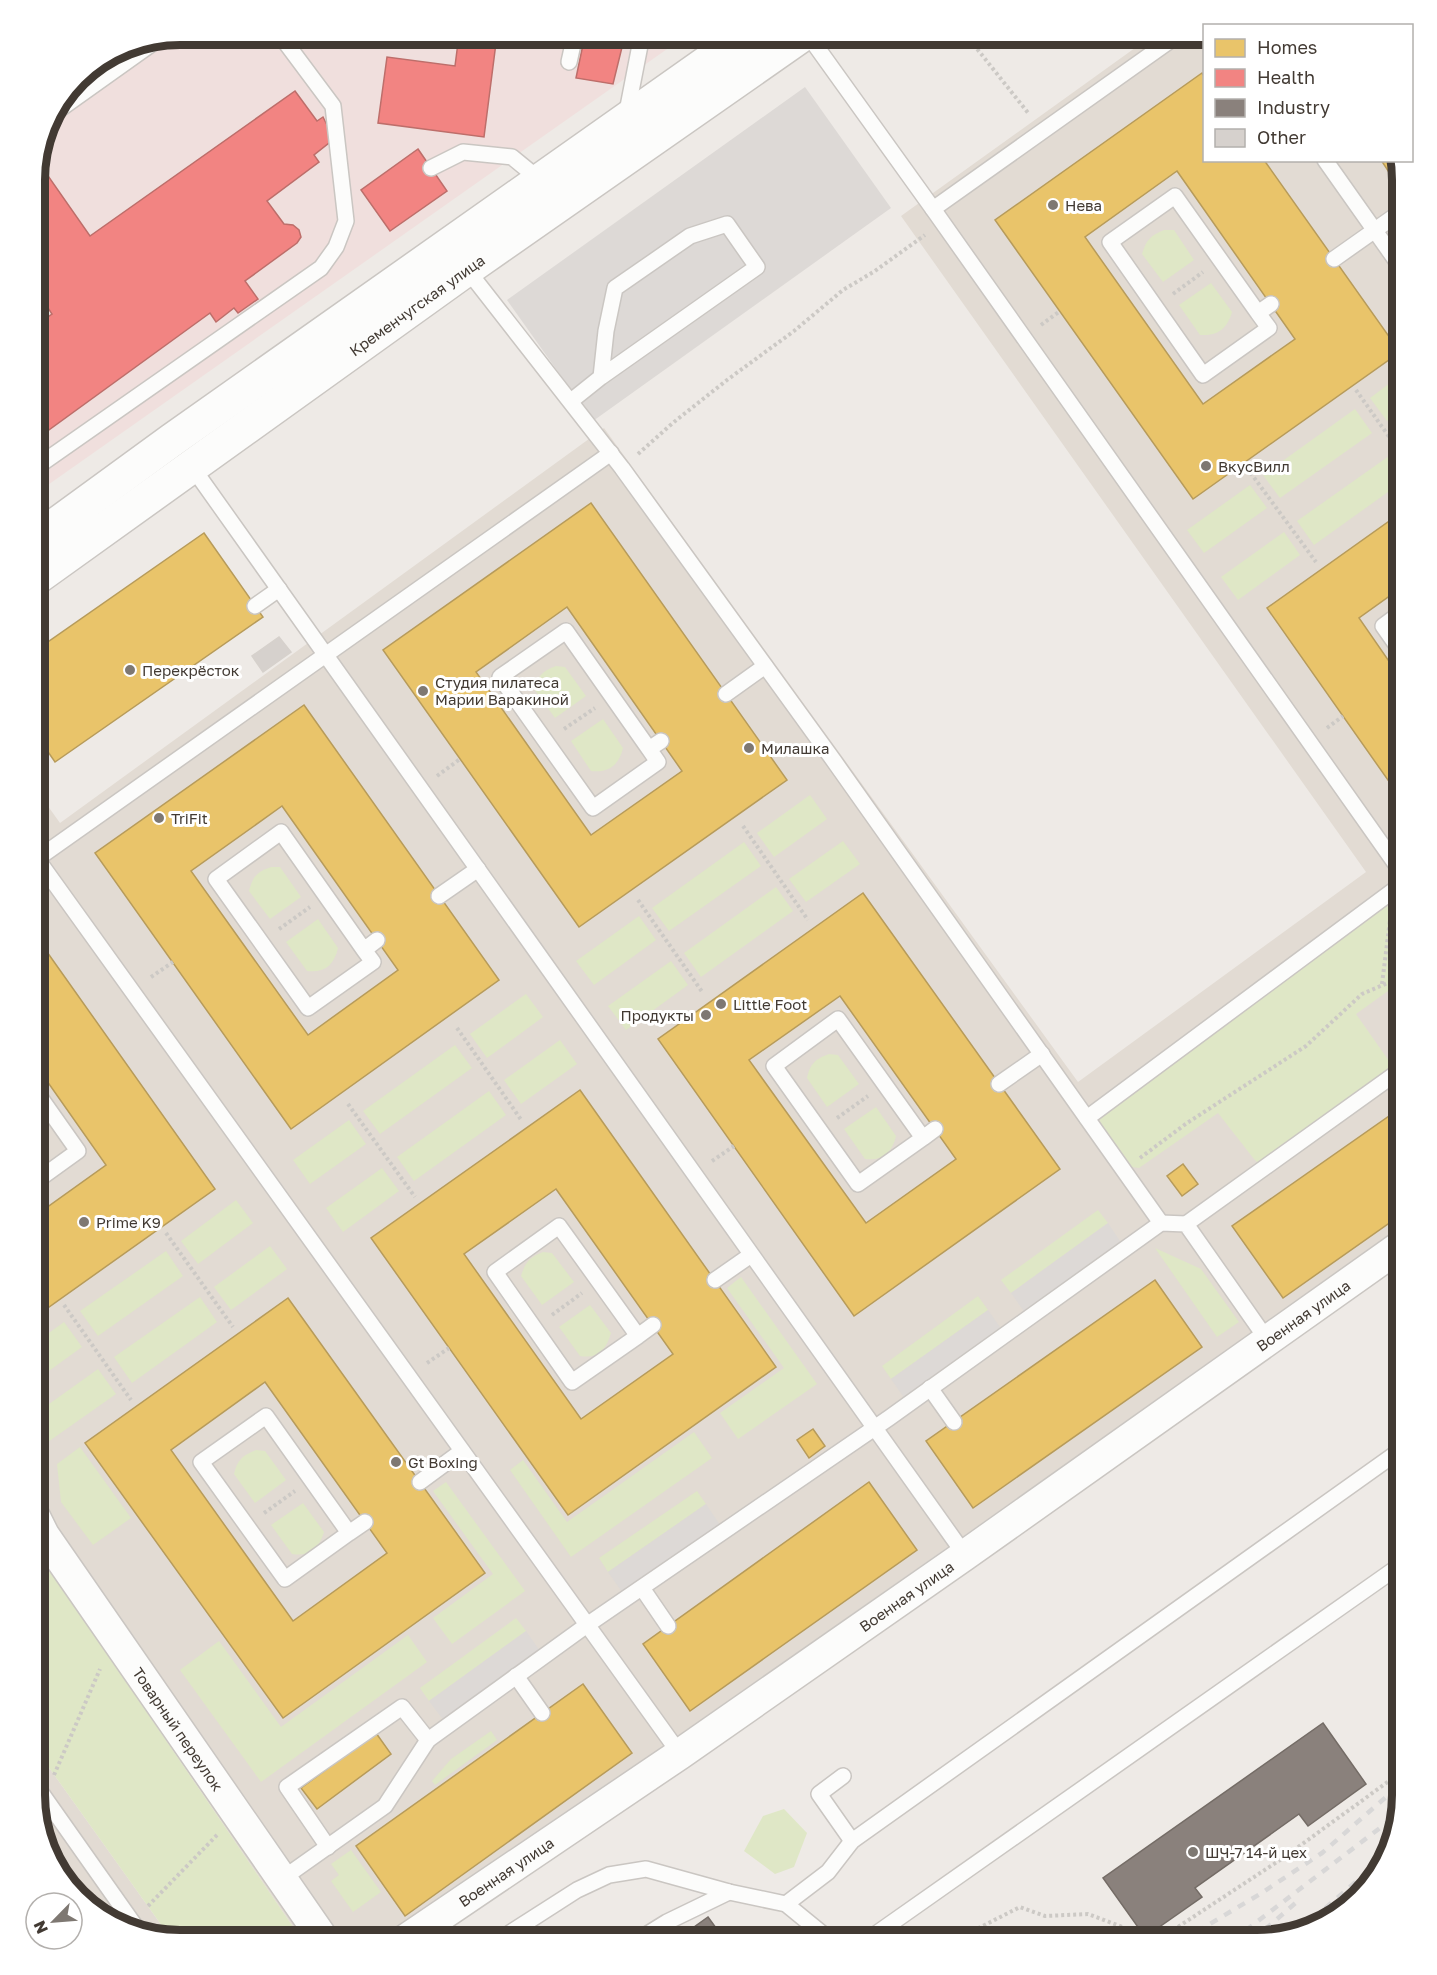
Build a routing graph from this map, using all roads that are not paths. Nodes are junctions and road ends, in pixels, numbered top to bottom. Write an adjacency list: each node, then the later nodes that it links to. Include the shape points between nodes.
1 (288, 45): 26 (lane, via 333,106 346,220 336,247 321,268 294,288)
2 (573, 45): 9 (lane)
3 (640, 45): 11 (lane)
4 (732, 45): 11 (street, Кременчугская улица)
5 (786, 45): 19 (street, Кременчугская улица)
6 (815, 45): 15 (lane)
7 (1164, 45): 15 (lane)
8 (142, 51): 10 (lane)
9 (569, 62)
10 (70, 102)
11 (625, 120): 14 (street, Кременчугская улица)
12 (1326, 162): 17 (lane)
13 (431, 168): 14 (lane, via 463,152 512,157)
14 (540, 180): 19 (street, Кременчугская улица)
15 (933, 209): 38 (lane)
16 (1392, 217): 17 (lane)
17 (1375, 230): 18 (lane); 20 (lane)
18 (1392, 255)
19 (457, 257): 23 (lane); 24 (street, Кременчугская улица)
20 (1334, 259)
21 (1264, 309): 21 (lane, via 1220,260 1174,196 1110,242 1203,375 1269,328)
22 (601, 377): 22 (lane, via 757,267 727,224 690,236 615,288); 23 (lane)
23 (571, 401): 25 (lane)
24 (181, 453): 27 (street, Кременчугская улица); 28 (street, Кременчугская улица); 29 (lane)
25 (611, 453): 33 (lane); 34 (lane)
26 (45, 461)
27 (45, 534)
28 (45, 570)
29 (279, 589): 30 (lane); 33 (lane)
30 (255, 606)
31 (1392, 619): 32 (lane, via 1383,626)
32 (1392, 639)
33 (325, 655): 37 (lane); 39 (lane)
34 (765, 666): 35 (lane); 44 (lane)
35 (726, 694)
36 (655, 745): 36 (lane, via 612,696 566,631 500,677 593,808 658,762)
37 (45, 851)
38 (1392, 859)
39 (478, 869): 42 (lane); 54 (lane)
40 (45, 870): 62 (lane)
41 (1392, 892): 48 (lane)
42 (440, 896)
43 (371, 945): 43 (lane, via 326,896 281,832 216,879 308,1008 373,962)
44 (1042, 1054): 46 (lane); 48 (lane)
45 (1392, 1076): 52 (lane)
46 (999, 1084)
47 (45, 1104): 50 (lane, via 78,1151)
48 (1087, 1118): 51 (lane)
49 (929, 1134): 49 (lane, via 884,1084 838,1020 774,1066 858,1184)
50 (45, 1175)
51 (1161, 1222): 52 (lane); 59 (lane)
52 (1186, 1224): 58 (lane)
53 (1392, 1252): 58 (street, Военная улица)
54 (751, 1255): 55 (lane); 61 (lane)
55 (715, 1280)
56 (653, 1325): 57 (lane)
57 (638, 1335): 57 (lane, via 560,1226 495,1272 572,1382)
58 (1268, 1341): 68 (street, Военная улица)
59 (930, 1388): 60 (lane); 61 (lane)
60 (954, 1422)
61 (874, 1427): 68 (lane); 70 (lane)
62 (462, 1451): 64 (lane); 71 (lane)
63 (1392, 1456): 79 (lane)
64 (420, 1482)
65 (365, 1522): 66 (lane)
66 (349, 1533): 66 (lane, via 266,1416 201,1462 285,1579)
67 (45, 1536): 81 (street, Товарный переулок)
68 (965, 1555): 76 (street, Военная улица)
69 (1392, 1571): 90 (lane)
70 (642, 1587): 71 (lane); 72 (lane)
71 (587, 1625): 73 (lane); 76 (lane)
72 (668, 1626)
73 (516, 1676): 74 (lane); 75 (lane)
74 (542, 1713)
75 (428, 1740): 80 (lane, via 385,1806); 80 (lane, via 402,1707 287,1787)
76 (680, 1754): 86 (street, Военная улица)
77 (843, 1776): 79 (lane, via 819,1794)
78 (46, 1808): 84 (lane)
79 (852, 1841): 83 (lane, via 828,1872)
80 (328, 1847): 81 (lane)
81 (282, 1879): 85 (street, Товарный переулок)
82 (729, 1892): 83 (lane); 87 (lane, via 646,1869 609,1875 577,1890); 88 (lane)
83 (786, 1904): 89 (lane)
84 (131, 1921)
85 (317, 1930)
86 (420, 1930)
87 (515, 1930)
88 (654, 1930)
89 (818, 1930)
90 (879, 1930)

